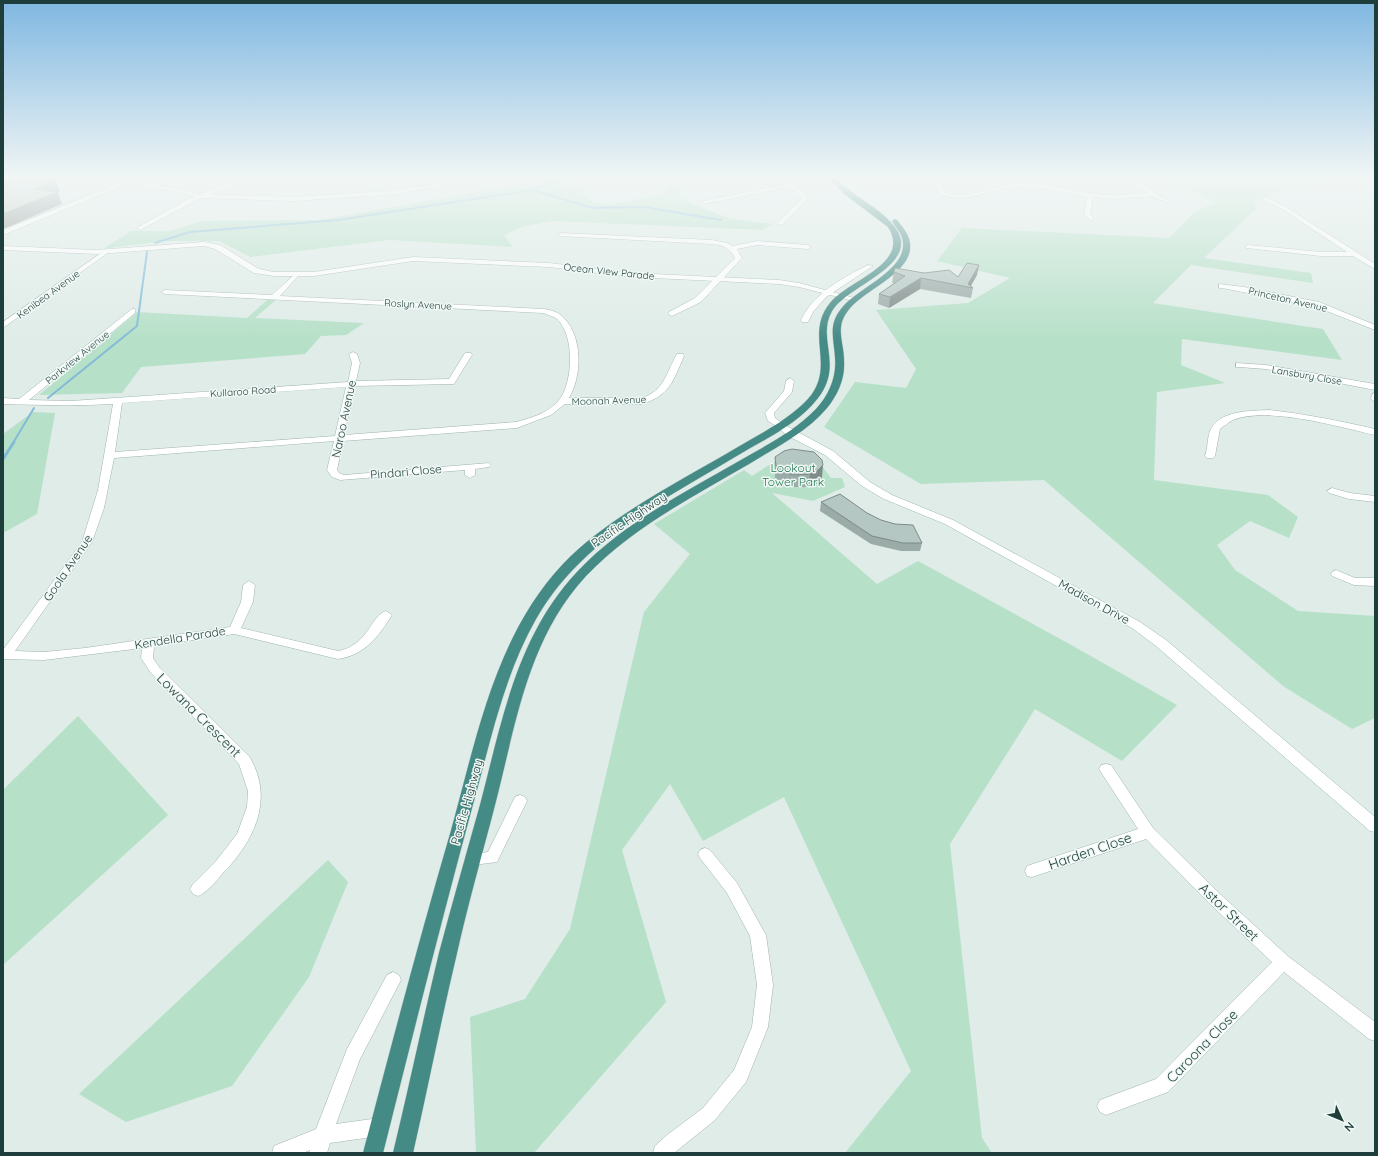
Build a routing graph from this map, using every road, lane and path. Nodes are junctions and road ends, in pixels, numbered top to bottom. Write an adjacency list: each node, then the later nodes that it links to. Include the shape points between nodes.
1 (895, 233): 18 (highway, Pacific Highway, via 898,243 892,260)
2 (904, 233): 20 (highway, Pacific Highway, via 907,242 905,255 896,270)
3 (1322, 233): 10 (street)
4 (561, 235): 7 (street, via 712,242 728,244)
5 (1248, 247): 10 (street, via 1312,254)
6 (3, 248): 9 (street, Kenibea Avenue)
7 (733, 248): 8 (street, via 757,243); 14 (street, via 739,258)
8 (808, 248)
9 (106, 252): 13 (street, Ocean View Parade, via 204,244 217,247 257,271); 24 (street, Kenibea Avenue)
10 (1354, 254): 12 (street)
11 (870, 266): 17 (street)
12 (1375, 268)
13 (296, 275): 14 (street, Ocean View Parade, via 413,259 549,265 632,275); 19 (street)
14 (719, 279): 17 (street, Ocean View Parade, via 790,283); 22 (street, via 698,300)
15 (1222, 286): 25 (street, Princeton Avenue, via 1316,304)
16 (165, 292): 19 (street, Roslyn Avenue)
17 (828, 292): 18 (street, Ocean View Parade); 23 (street, via 810,309)
18 (842, 296): 20 (street, Ocean View Parade); 37 (highway, Pacific Highway, via 833,304 824,322 822,332 827,363 822,383 810,402)
19 (274, 297): 36 (street, Roslyn Avenue, via 552,313 563,321 575,353 574,370)
20 (854, 299): 37 (highway, Pacific Highway, via 846,307 836,325 835,337 840,369 830,398 816,414)
21 (132, 311): 35 (street, Parkview Avenue)
22 (672, 314)
23 (806, 320)
24 (3, 326)
25 (1375, 328)
26 (353, 354): 31 (street, Naroo Avenue, via 356,363)
27 (468, 355): 31 (street, Kullaroo Road, via 451,382)
28 (680, 356): 36 (street, Moonah Avenue, via 664,390 650,399)
29 (1240, 365): 32 (street, Lansbury Close, via 1266,367)
30 (790, 381): 37 (street, via 788,392 769,413 771,419)
31 (351, 384): 33 (street, Kullaroo Road); 39 (street, Naroo Avenue)
32 (1375, 387)
33 (118, 400): 35 (street, Kullaroo Road, via 71,404); 40 (street, Goola Avenue)
34 (3, 402): 35 (street, Kullaroo Road)
35 (21, 402)
36 (562, 402): 39 (street, via 530,421 517,424)
37 (786, 430): 55 (street, Madison Drive, via 829,453 866,484 888,497 949,522 1136,625 1161,643); 58 (highway, Pacific Highway, via 633,528 590,565 558,603 526,663); 65 (highway, Pacific Highway, via 646,507 604,534 571,564 536,607 506,665 496,696)
38 (1375, 432): 41 (street, via 1279,414 1239,415 1223,421 1218,426 1212,437 1213,450)
39 (340, 438): 40 (street); 43 (street, Naroo Avenue, via 332,470 335,475)
40 (110, 455): 52 (street, Goola Avenue, via 95,525 87,542)
41 (1210, 456)
42 (486, 465): 43 (street, Pindari Close, via 470,471)
43 (343, 478)
44 (1332, 491): 45 (street)
45 (1375, 499)
46 (1336, 574): 47 (street, via 1354,581)
47 (1375, 582)
48 (249, 585): 50 (street, via 248,599)
49 (386, 615): 50 (street, Kendella Parade, via 354,653 338,655)
50 (234, 630): 51 (street, Kendella Parade)
51 (148, 642): 52 (street, Kendella Parade, via 44,656); 60 (street, Lowana Crescent, via 147,658 152,666 244,761 254,783 250,822 242,838 217,872)
52 (5, 655)
53 (1106, 769): 56 (street, Astor Street)
54 (520, 801): 58 (street, Pacific Highway, via 492,858)
55 (1375, 826)
56 (1148, 832): 59 (street, Harden Close); 61 (street, Astor Street)
57 (705, 854): 71 (street, via 732,888 758,935 765,985 760,1027 740,1076 709,1114 673,1141)
58 (473, 859): 70 (highway, Pacific Highway, via 453,932)
59 (1032, 871)
60 (198, 889)
61 (1283, 962): 63 (street, Astor Street); 64 (street, Caroona Close, via 1162,1086)
62 (393, 980): 66 (street, via 353,1055)
63 (1375, 1033)
64 (1106, 1106)
65 (379, 1127): 66 (street); 69 (highway, Pacific Highway)
66 (322, 1135): 67 (street); 68 (street)
67 (281, 1153)
68 (318, 1153)
69 (373, 1153)
70 (404, 1153)
71 (662, 1153)

